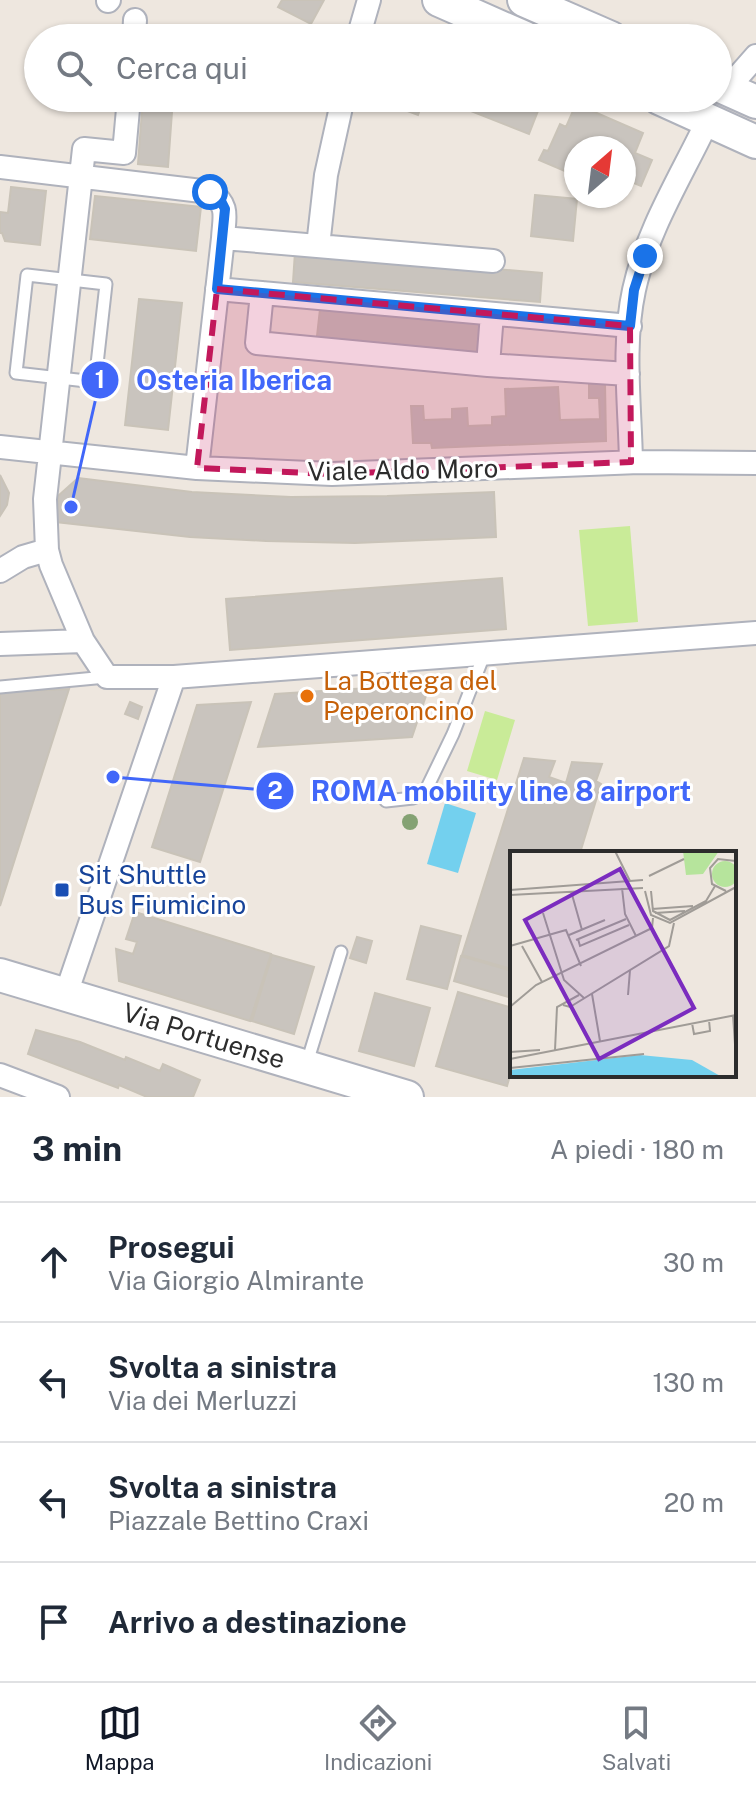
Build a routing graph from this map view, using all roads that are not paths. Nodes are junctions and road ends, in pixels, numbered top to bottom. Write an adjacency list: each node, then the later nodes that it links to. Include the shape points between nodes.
1 (369, 0): 4 (street)
2 (439, 0): 5 (street)
3 (524, 0): 6 (street)
4 (362, 24)
5 (493, 24)
6 (579, 24)
7 (756, 56): 8 (street)
8 (734, 92)
9 (128, 112): 15 (street, via 124,153 84,149)
10 (340, 112): 17 (street)
11 (690, 112): 12 (street)
12 (708, 120): 13 (street); 23 (street, via 645,256)
13 (756, 142)
14 (0, 167): 15 (street)
15 (80, 177): 16 (street, via 210,192 225,209); 19 (street)
16 (223, 238): 17 (street); 20 (street)
17 (318, 246): 18 (street)
18 (493, 261)
19 (69, 280): 26 (street); 26 (lane, via 106,284 95,382); 26 (lane, via 27,275 16,373)
20 (217, 289): 21 (street); 31 (street)
21 (262, 293): 22 (street); 24 (street, via 257,343)
22 (492, 314): 23 (street); 24 (street)
23 (630, 326): 25 (street)
24 (488, 365): 25 (street)
25 (628, 374): 29 (street)
26 (58, 378): 28 (street)
27 (0, 447): 28 (street, Viale Aldo Moro)
28 (50, 452): 31 (street, Viale Aldo Moro); 32 (street)
29 (631, 462): 30 (street, Viale Aldo Moro); 31 (street, Viale Aldo Moro, via 332,474)
30 (756, 463)
31 (197, 468)
32 (47, 550): 33 (street); 35 (street)
33 (0, 571)
34 (756, 633): 37 (street)
35 (83, 641): 36 (street); 38 (street)
36 (0, 644)
37 (484, 655): 39 (street); 41 (lane, via 424,794)
38 (107, 677): 39 (street); 40 (lane)
39 (174, 677): 44 (street)
40 (0, 687)
41 (386, 801)
42 (341, 952): 45 (lane)
43 (0, 975): 44 (street, Via Portuense)
44 (66, 994): 45 (street, Via Portuense)
45 (305, 1066): 48 (street, Via Portuense)
46 (0, 1075): 47 (street)
47 (58, 1097)
48 (407, 1097)

